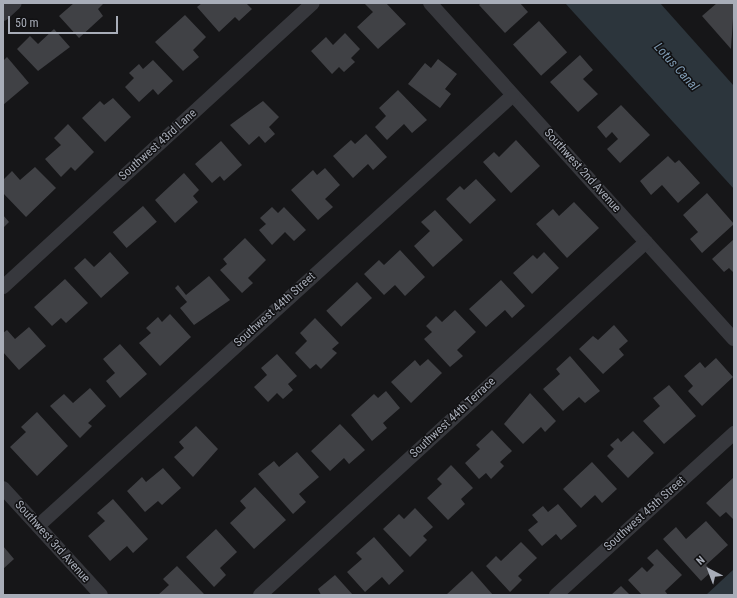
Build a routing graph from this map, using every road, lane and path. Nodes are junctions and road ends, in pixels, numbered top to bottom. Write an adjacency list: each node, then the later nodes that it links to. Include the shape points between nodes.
1 (15, 3): 4 (street)
2 (313, 3): 7 (street, Southwest 43rd Lane)
3 (430, 3): 5 (street, Southwest 2nd Avenue)
4 (3, 14)
5 (513, 95): 6 (street, Southwest 2nd Avenue); 11 (street, Southwest 44th Street)
6 (646, 242): 8 (street, Southwest 2nd Avenue); 13 (street, Southwest 44th Terrace)
7 (3, 287)
8 (734, 339)
9 (734, 433): 14 (street, Southwest 45th Street)
10 (3, 488): 11 (street, Southwest 3rd Avenue)
11 (38, 526): 12 (street, Southwest 3rd Avenue)
12 (101, 595)
13 (260, 595)
14 (556, 595)

